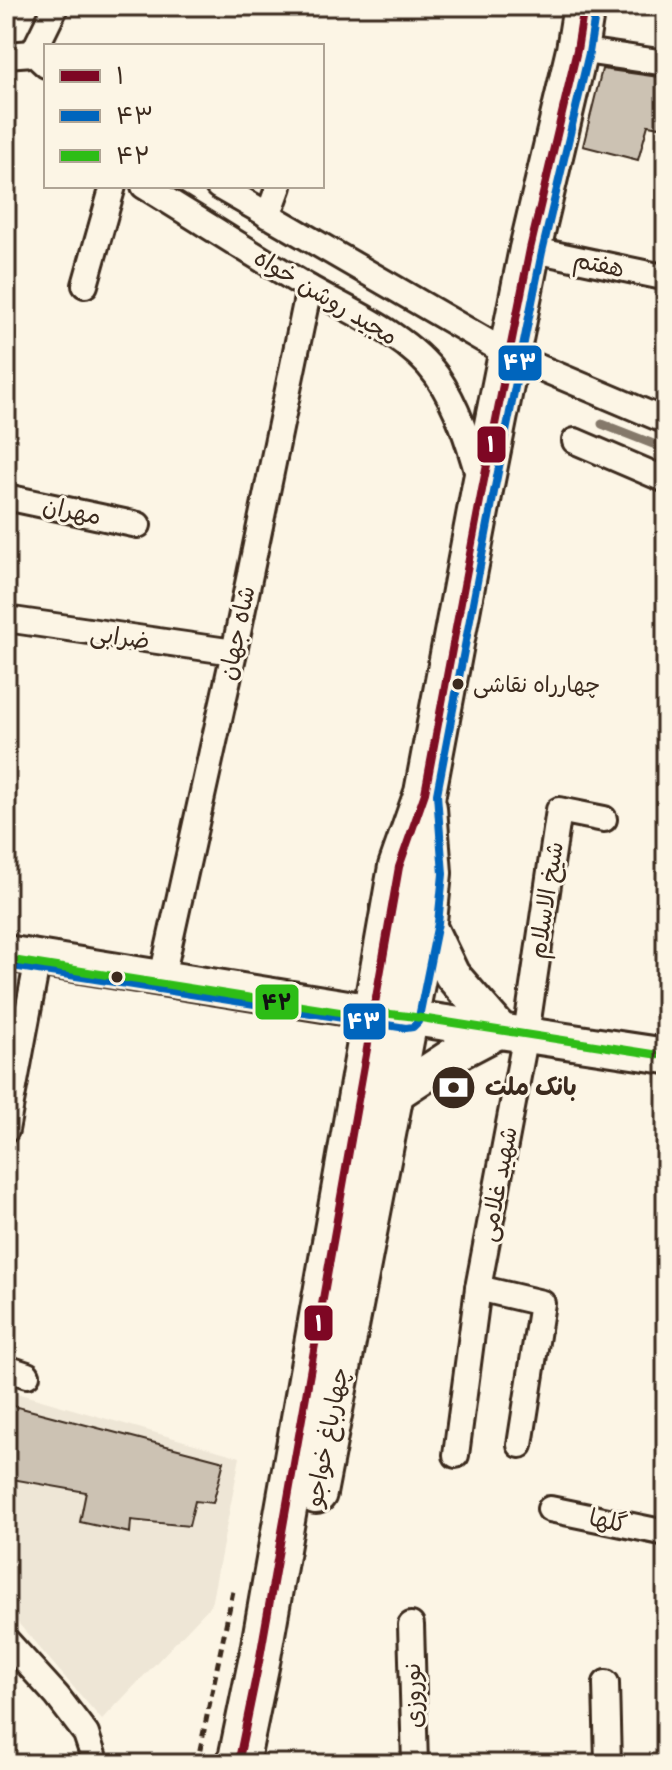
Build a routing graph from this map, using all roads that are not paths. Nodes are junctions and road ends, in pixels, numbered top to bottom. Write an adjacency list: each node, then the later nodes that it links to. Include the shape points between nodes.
1 (56, 6): 5 (street)
2 (584, 6): 3 (main road)
3 (577, 50): 6 (street); 12 (main road)
4 (6, 55): 5 (street)
5 (39, 59)
6 (666, 63)
7 (112, 188): 14 (street)
8 (147, 188): 15 (street, مجید روشن خواه)
9 (221, 188): 11 (street, مجید روشن خواه)
10 (278, 188): 11 (street)
11 (268, 216): 16 (street, مجید روشن خواه)
12 (530, 249): 13 (street, هفتم, via 663,277); 16 (main road)
13 (666, 273)
14 (85, 285)
15 (309, 288): 20 (street, مجید روشن خواه, via 374,323 436,375 469,442); 24 (street, شاه جهان)
16 (510, 355): 17 (street, مجید روشن خواه); 20 (main road)
17 (666, 421)
18 (575, 441): 19 (street)
19 (666, 480)
20 (482, 490): 25 (main road)
21 (6, 497): 22 (street, مهران)
22 (138, 525)
23 (6, 619): 24 (street, ضرابی)
24 (234, 652): 29 (street, شاه جهان)
25 (425, 793): 27 (main road, via 431,873); 30 (main road, via 399,867)
26 (604, 819): 31 (street, شیخ الاسلام, via 559,810)
27 (426, 921): 30 (main road); 31 (main road, via 452,975)
28 (22, 955): 29 (main road); 34 (street)
29 (162, 977): 30 (main road)
30 (390, 1014): 31 (main road); 33 (main road, چهارباغ خواجو); 44 (main road, چهارباغ خواجو)
31 (513, 1032): 32 (main road); 33 (main road, via 460,1051); 35 (street, شهید غلامی)
32 (666, 1056)
33 (393, 1095): 45 (main road, چهارباغ خواجو)
34 (6, 1130)
35 (478, 1288): 36 (street, via 542,1303); 37 (street, شهید غلامی)
36 (520, 1445)
37 (456, 1455)
38 (550, 1509): 39 (street, گلها)
39 (666, 1533)
40 (411, 1625): 46 (street, نوروزی)
41 (6, 1640): 43 (street, via 86,1734)
42 (606, 1683): 47 (street)
43 (96, 1764)
44 (238, 1764)
45 (264, 1764)
46 (415, 1764)
47 (608, 1764)

